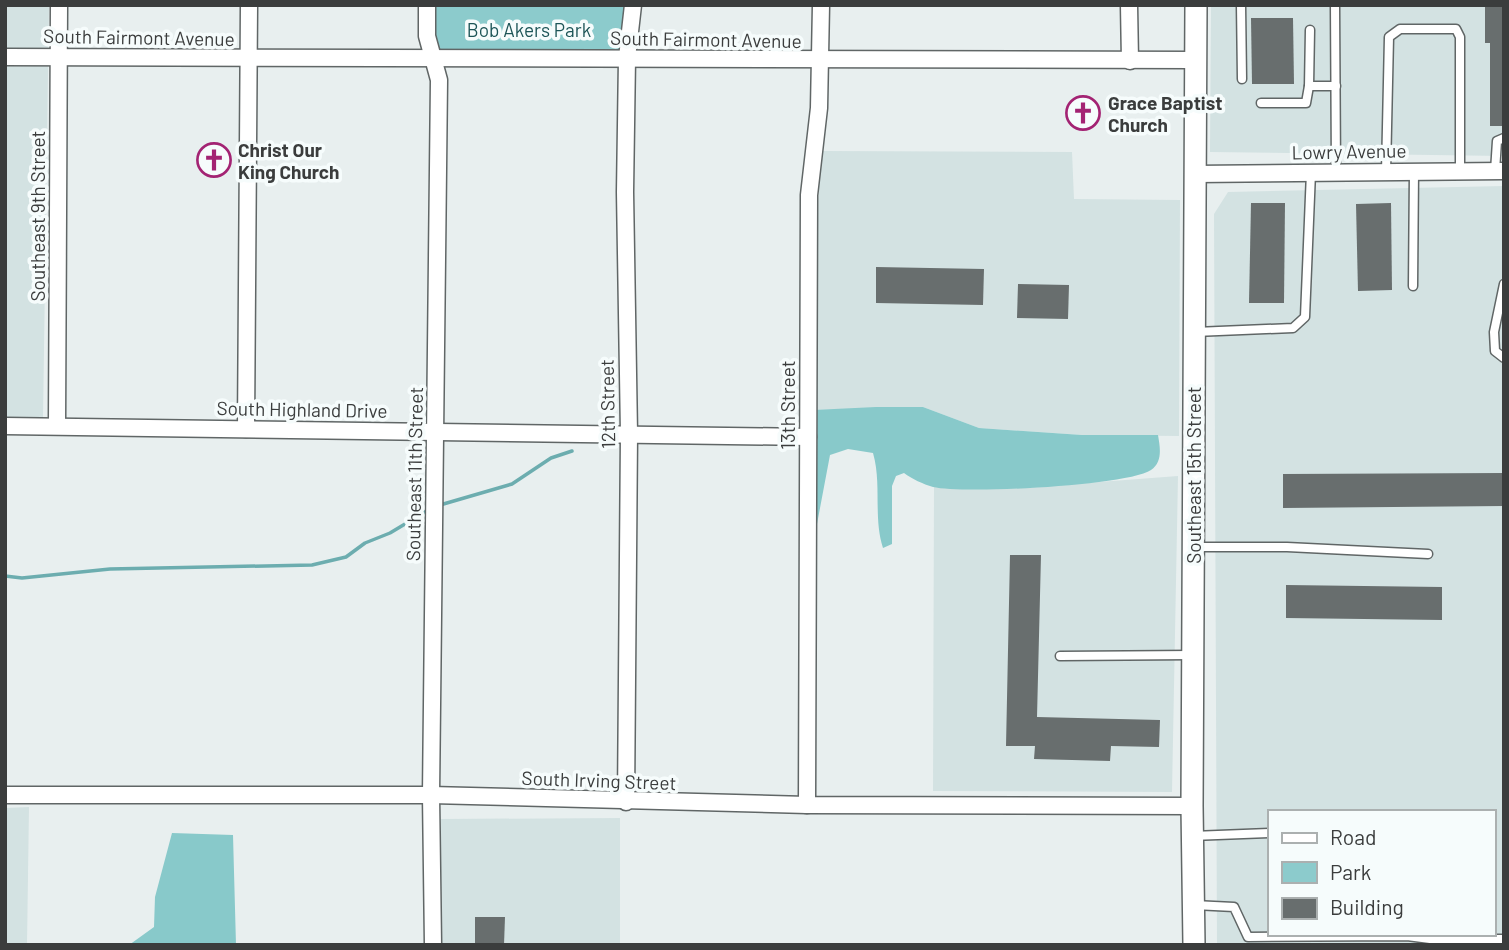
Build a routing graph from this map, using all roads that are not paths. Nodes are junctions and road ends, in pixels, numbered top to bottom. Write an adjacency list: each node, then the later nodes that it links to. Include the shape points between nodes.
1 (59, 5): 12 (street, Southeast 9th Street)
2 (248, 5): 15 (street)
3 (427, 5): 13 (street, Southeast 11th Street)
4 (632, 5): 14 (street, 12th Street)
5 (821, 5): 17 (street, 13th Street)
6 (1129, 5): 18 (street)
7 (1196, 5): 16 (main road, Southeast 15th Street)
8 (1241, 5): 19 (lane)
9 (1335, 5): 21 (lane)
10 (1310, 30): 20 (lane)
11 (5, 57): 12 (street, South Fairmont Avenue)
12 (58, 57): 15 (street, South Fairmont Avenue); 36 (street, Southeast 9th Street)
13 (433, 58): 14 (street, South Fairmont Avenue); 15 (street, South Fairmont Avenue); 38 (street, Southeast 11th Street, via 439,80)
14 (627, 58): 17 (street, South Fairmont Avenue); 39 (street, 12th Street)
15 (246, 60): 37 (street)
16 (1195, 60): 18 (street, South Fairmont Avenue); 30 (main road, Southeast 15th Street)
17 (821, 61): 18 (street, South Fairmont Avenue); 40 (street, 13th Street, via 809,195)
18 (1130, 61)
19 (1242, 79)
20 (1309, 86): 21 (lane); 22 (lane, via 1306,103)
21 (1336, 86): 28 (lane)
22 (1261, 103)
23 (1504, 138): 26 (lane, via 1496,146)
24 (1414, 171): 25 (street, Lowry Avenue); 29 (street, Lowry Avenue); 32 (lane)
25 (1460, 171): 26 (street, Lowry Avenue); 29 (lane, via 1460,37 1456,29 1400,29 1389,37)
26 (1500, 171)
27 (1311, 172): 28 (street, Lowry Avenue); 30 (street, Lowry Avenue); 33 (lane, via 1305,317 1293,328)
28 (1336, 172): 29 (street, Lowry Avenue)
29 (1386, 172)
30 (1195, 174): 33 (main road, Southeast 15th Street)
31 (1504, 284): 34 (lane, via 1494,332 1495,351)
32 (1413, 286)
33 (1194, 332): 41 (main road, Southeast 15th Street)
34 (1504, 358)
35 (5, 426): 36 (street, South Highland Drive)
36 (57, 426): 37 (street, South Highland Drive)
37 (246, 429): 38 (street, South Highland Drive)
38 (436, 432): 39 (street, South Highland Drive); 46 (street, Southeast 11th Street)
39 (629, 434): 40 (street, South Highland Drive); 47 (street, 12th Street)
40 (808, 437): 48 (street, 13th Street)
41 (1193, 547): 42 (lane); 43 (main road, Southeast 15th Street)
42 (1428, 554)
43 (1193, 654): 44 (lane); 49 (main road, Southeast 15th Street)
44 (1060, 656)
45 (5, 795): 46 (street, South Irving Street)
46 (431, 795): 47 (street, South Irving Street); 55 (street, Southeast 11th Street)
47 (626, 802): 48 (street, South Irving Street)
48 (807, 805): 49 (street, South Irving Street)
49 (1192, 806): 51 (main road, Southeast 15th Street)
50 (1268, 833): 51 (lane)
51 (1192, 836): 52 (main road, Southeast 15th Street)
52 (1194, 905): 54 (lane, via 1234,907 1248,937); 56 (main road, Southeast 15th Street)
53 (1504, 939): 54 (lane)
54 (1407, 940)
55 (433, 945)
56 (1194, 945)

